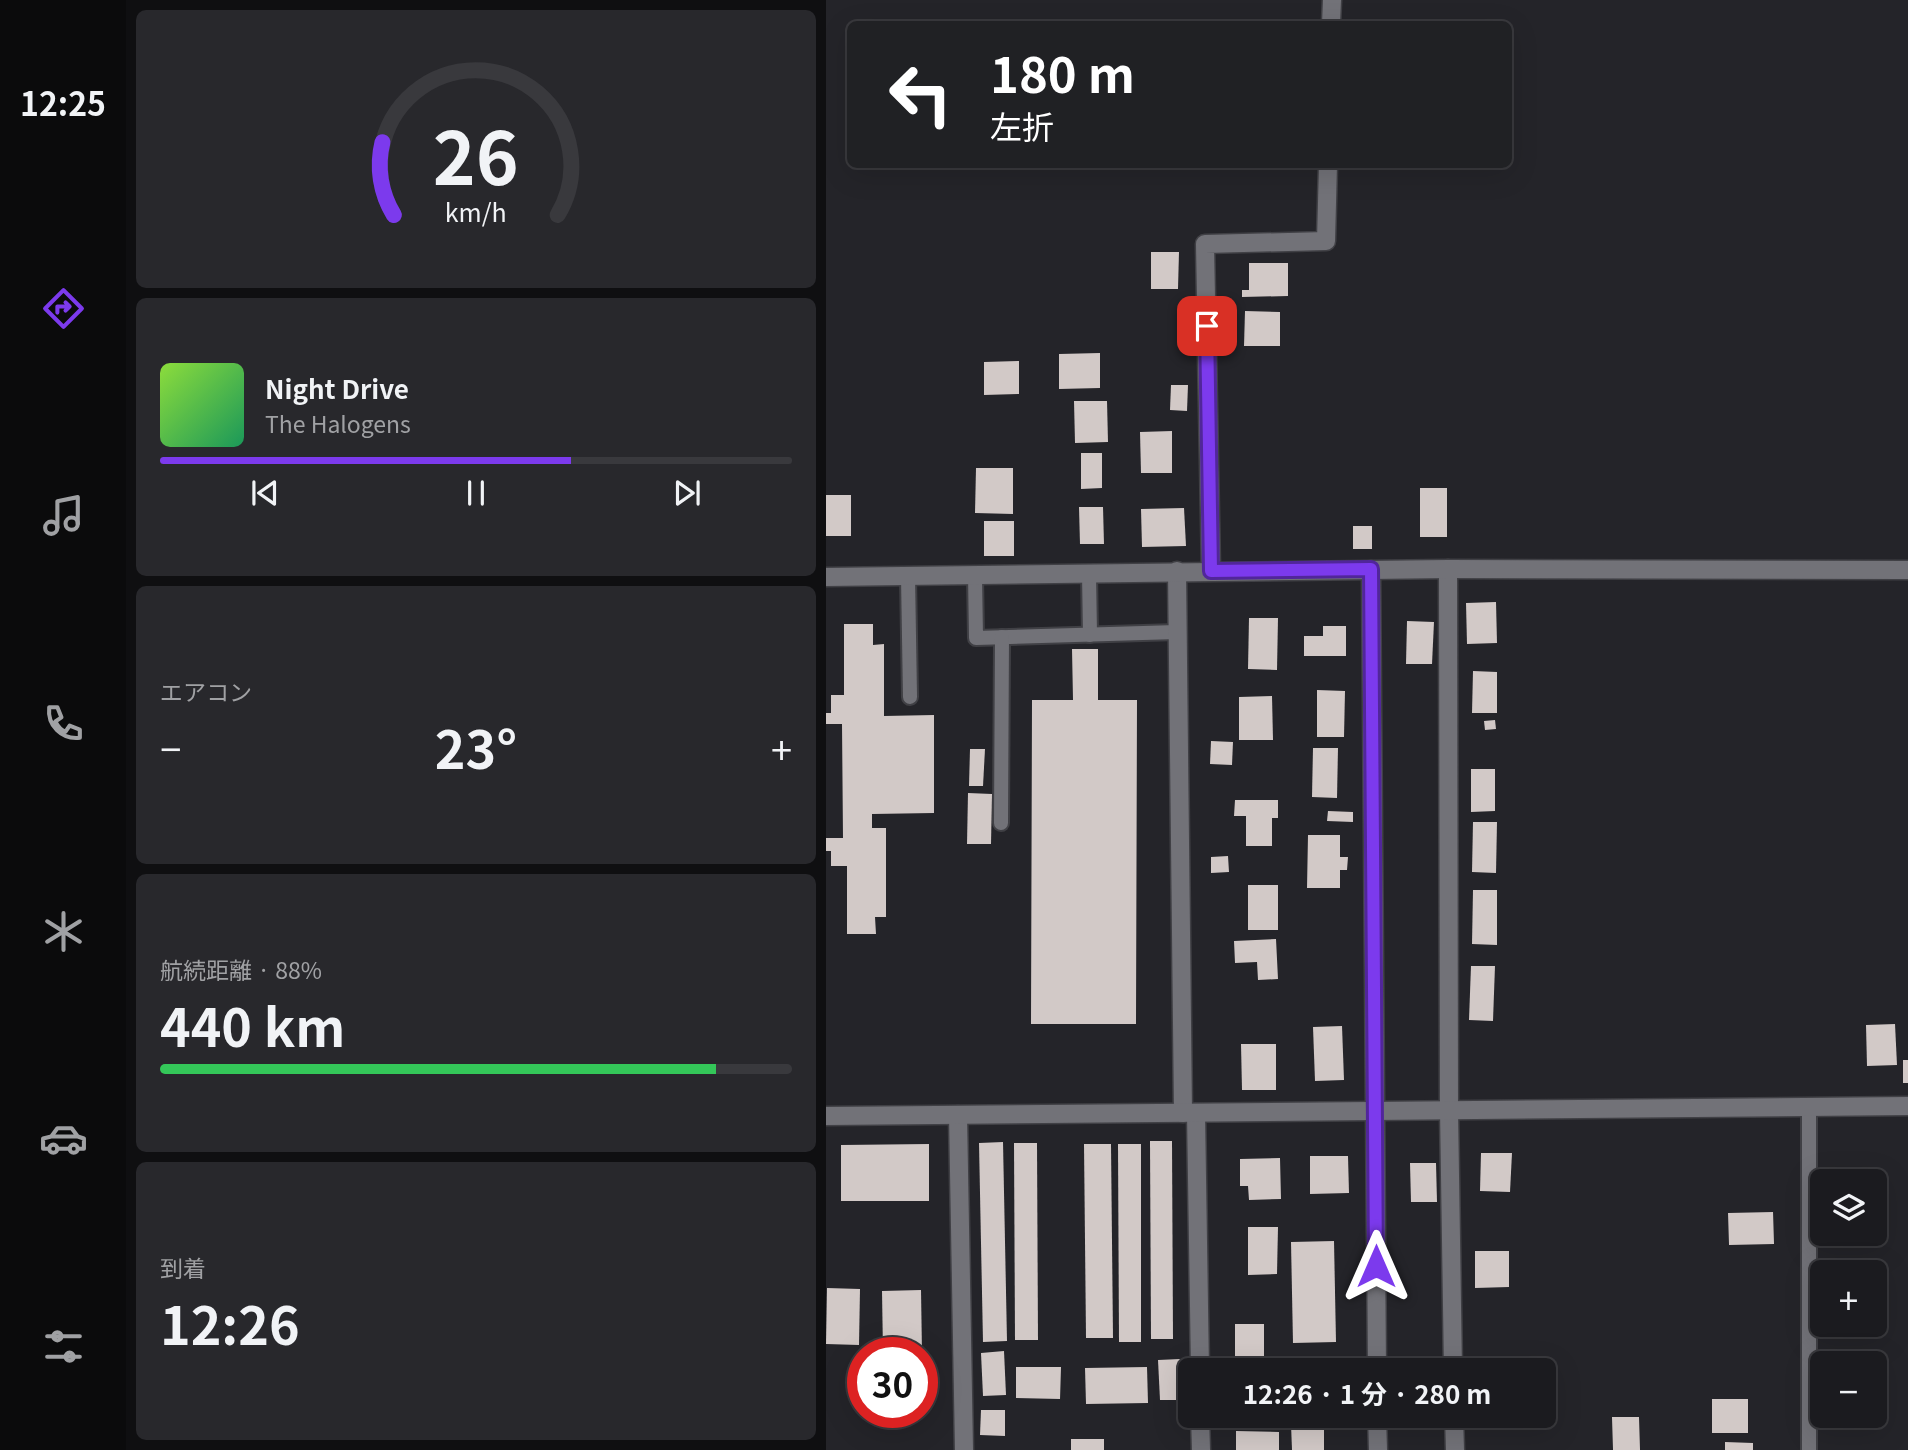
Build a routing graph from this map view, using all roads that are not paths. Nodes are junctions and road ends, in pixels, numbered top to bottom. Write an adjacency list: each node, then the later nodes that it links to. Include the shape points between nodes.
1 (1332, 0): 2 (street)
2 (1331, 21)
3 (1328, 168): 8 (street, via 1326,241 1205,244)
4 (1371, 569): 5 (street); 8 (street); 21 (street)
5 (1448, 569): 6 (street); 20 (street)
6 (1908, 570)
7 (1177, 571): 8 (street); 9 (street); 13 (street)
8 (1211, 571)
9 (1089, 573): 10 (street); 14 (lane)
10 (975, 575): 11 (street); 15 (lane, via 976,638)
11 (908, 576): 12 (street); 16 (lane)
12 (826, 577)
13 (1177, 632): 14 (lane); 22 (street)
14 (1090, 635): 15 (lane)
15 (1002, 637): 17 (lane)
16 (909, 697)
17 (1002, 823)
18 (1908, 1105): 19 (street)
19 (1809, 1107): 20 (street); 35 (lane)
20 (1449, 1110): 21 (street); 27 (street)
21 (1375, 1111): 22 (street); 26 (street)
22 (1189, 1113): 23 (street); 25 (street)
23 (958, 1115): 24 (street); 31 (street)
24 (826, 1116)
25 (1199, 1358)
26 (1377, 1358)
27 (1453, 1358)
28 (1200, 1428): 32 (street)
29 (1377, 1428): 33 (street)
30 (1454, 1428): 34 (street)
31 (964, 1450)
32 (1201, 1450)
33 (1378, 1450)
34 (1455, 1450)
35 (1809, 1450)

